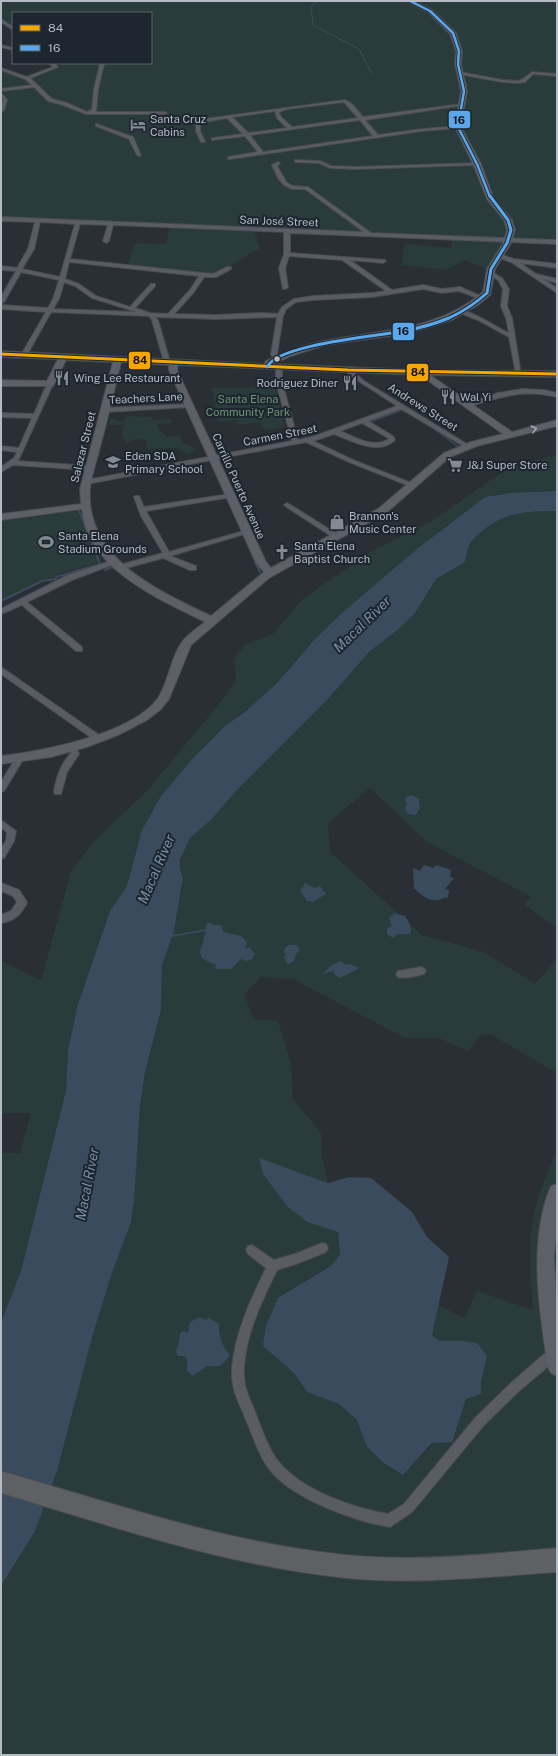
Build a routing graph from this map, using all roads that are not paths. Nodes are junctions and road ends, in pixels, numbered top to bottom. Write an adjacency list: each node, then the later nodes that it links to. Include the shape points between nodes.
1 (410, 1): 9 (main road, via 430,11 453,33 459,51)
2 (1, 20): 3 (street)
3 (12, 28)
4 (1, 46): 5 (street)
5 (11, 49)
6 (52, 64): 11 (street, via 56,67)
7 (102, 64): 18 (street, via 94,111)
8 (1, 69): 11 (street)
9 (460, 73): 10 (street, via 517,82 525,81 532,73); 15 (main road, via 464,91)
10 (557, 74)
11 (27, 78): 12 (street)
12 (34, 86): 13 (street); 18 (street, via 50,100)
13 (1, 90)
14 (1, 94): 17 (street, via 5,100)
15 (462, 105): 21 (street); 23 (main road)
16 (286, 108): 20 (street); 21 (street, via 341,101 350,105); 24 (street, via 277,111 279,117)
17 (2, 110)
18 (90, 112): 19 (street)
19 (165, 113)
20 (229, 117): 25 (street); 28 (street, via 198,122 198,131)
21 (361, 118): 24 (street); 26 (street)
22 (98, 125): 30 (street, via 131,138)
23 (458, 127): 26 (street); 34 (main road)
24 (290, 128): 25 (street)
25 (248, 135): 27 (street); 29 (street)
26 (377, 137): 29 (street)
27 (214, 139)
28 (203, 141)
29 (261, 153): 31 (street)
30 (139, 156)
31 (230, 158)
32 (297, 161): 34 (street, via 320,162 330,167 356,168)
33 (278, 163): 40 (street, via 274,165 275,169 284,184 306,188)
34 (477, 164): 41 (main road, via 491,198 508,220 511,230)
35 (1, 219): 36 (street, San José Street)
36 (38, 220): 37 (street, San José Street); 53 (street, via 31,248)
37 (78, 222): 38 (street, San José Street); 47 (street)
38 (111, 224): 39 (street, San José Street); 42 (street)
39 (287, 231): 40 (street, San José Street); 44 (street)
40 (371, 235): 41 (street, San José Street)
41 (509, 240): 43 (street, San José Street); 45 (main road)
42 (106, 241)
43 (557, 242)
44 (287, 254): 46 (street); 60 (street, via 282,268)
45 (499, 256): 49 (street); 54 (main road)
46 (343, 257): 48 (street); 62 (street)
47 (68, 260): 55 (street); 57 (street)
48 (383, 261)
49 (513, 261): 50 (street); 56 (street)
50 (557, 266)
51 (1, 268): 53 (street)
52 (229, 268): 55 (street, via 214,276)
53 (18, 270): 57 (street); 64 (street)
54 (490, 273): 63 (main road, via 488,290); 72 (street, via 504,286 504,306)
55 (203, 274): 70 (street, via 192,291)
56 (532, 275): 58 (street); 61 (street)
57 (61, 279): 66 (street, via 77,285 94,297); 67 (street)
58 (557, 281)
59 (153, 285): 66 (street)
60 (285, 288)
61 (557, 291)
62 (391, 292): 63 (street, via 423,287 442,291 460,288); 71 (street, via 304,299 288,304)
63 (482, 298): 68 (main road)
64 (1, 302)
65 (1, 307): 67 (street)
66 (131, 309): 69 (street)
67 (50, 311): 69 (street); 74 (street)
68 (460, 312): 72 (street); 76 (main road, via 425,326 331,341)
69 (151, 315): 70 (street); 78 (street)
70 (170, 315): 71 (street)
71 (280, 316): 76 (street, via 274,355)
72 (512, 336): 83 (street)
73 (1, 354): 74 (main road)
74 (24, 355): 75 (main road)
75 (63, 357): 77 (main road); 86 (main road)
76 (278, 358): 79 (main road)
77 (118, 359): 78 (main road); 91 (main road, Salazar Street)
78 (173, 362): 79 (main road); 89 (main road, Carrillo Puerto Avenue, via 173,370); 103 (main road, Carrillo Puerto Avenue, via 179,370)
79 (267, 367): 80 (main road)
80 (279, 367): 81 (main road); 99 (street, via 279,382)
81 (350, 370): 82 (main road); 90 (street, Andrews Street, via 356,378)
82 (424, 373): 83 (main road); 88 (main road)
83 (519, 374): 84 (main road)
84 (557, 374)
85 (1, 383): 86 (main road)
86 (50, 384): 93 (street)
87 (557, 395): 88 (street, via 530,390 514,391)
88 (466, 405): 97 (main road)
89 (189, 406): 91 (street, Teachers Lane); 103 (main road, Carrillo Puerto Avenue)
90 (402, 406): 94 (street, Carmen Street); 100 (street, Andrews Street)
91 (104, 410): 105 (main road, Salazar Street)
92 (1, 415): 93 (street)
93 (35, 416): 102 (street)
94 (363, 422): 96 (street, Carmen Street); 96 (street, via 391,437 392,440 375,446)
95 (557, 423): 97 (main road, one-way to 95)
96 (336, 432): 98 (street, Carmen Street)
97 (511, 435): 100 (main road)
98 (307, 440): 99 (street, Carmen Street); 108 (street)
99 (296, 443): 103 (street, Carmen Street)
100 (467, 446): 108 (main road, via 443,458)
101 (1, 448): 102 (street)
102 (22, 450): 104 (street)
103 (215, 458): 107 (street, Carmen Street); 109 (main road, Carrillo Puerto Avenue); 120 (main road, Carrillo Puerto Avenue)
104 (14, 463): 105 (street); 106 (street)
105 (90, 468): 107 (main road, Salazar Street)
106 (1, 470)
107 (87, 482): 111 (main road, Salazar Street)
108 (412, 485): 116 (main road, via 382,511)
109 (230, 496): 113 (street); 115 (main road, Carrillo Puerto Avenue)
110 (137, 497): 113 (street)
111 (86, 506): 114 (main road); 118 (main road, Salazar Street, via 94,531)
112 (287, 506): 116 (street)
113 (142, 510): 117 (street)
114 (1, 517)
115 (246, 532): 117 (street); 120 (main road, Carrillo Puerto Avenue, via 261,563)
116 (336, 536): 120 (main road)
117 (166, 555): 118 (street); 119 (street)
118 (116, 566): 121 (street, via 69,578); 123 (main road, Salazar Street, via 144,587)
119 (193, 568)
120 (272, 571): 123 (main road)
121 (23, 602): 122 (street); 124 (street)
122 (1, 612)
123 (212, 621): 126 (main road, via 182,650 167,692 158,705 137,721)
124 (79, 650)
125 (1, 670): 126 (street)
126 (99, 739): 127 (main road)
127 (73, 748): 128 (main road); 131 (street, via 75,754 60,779)
128 (20, 758): 129 (main road); 130 (street)
129 (1, 760)
130 (1, 789)
131 (58, 792)
132 (1, 823): 133 (street, via 12,831 10,841)
133 (1, 856)
134 (1, 887): 135 (street, via 16,893 22,902 9,918)
135 (1, 919)
136 (421, 971): 137 (street)
137 (401, 974)
138 (557, 1190): 142 (main road, via 547,1231 545,1260 548,1311)
139 (322, 1248): 141 (street)
140 (252, 1250): 141 (street)
141 (273, 1266): 142 (street, via 247,1327 240,1351 238,1383 265,1450 278,1470 300,1486 354,1513 390,1521 408,1508 480,1421 515,1386 548,1358)
142 (556, 1362)
143 (1, 1482): 144 (highway, via 197,1540 298,1561 348,1567 435,1569)
144 (557, 1560)

